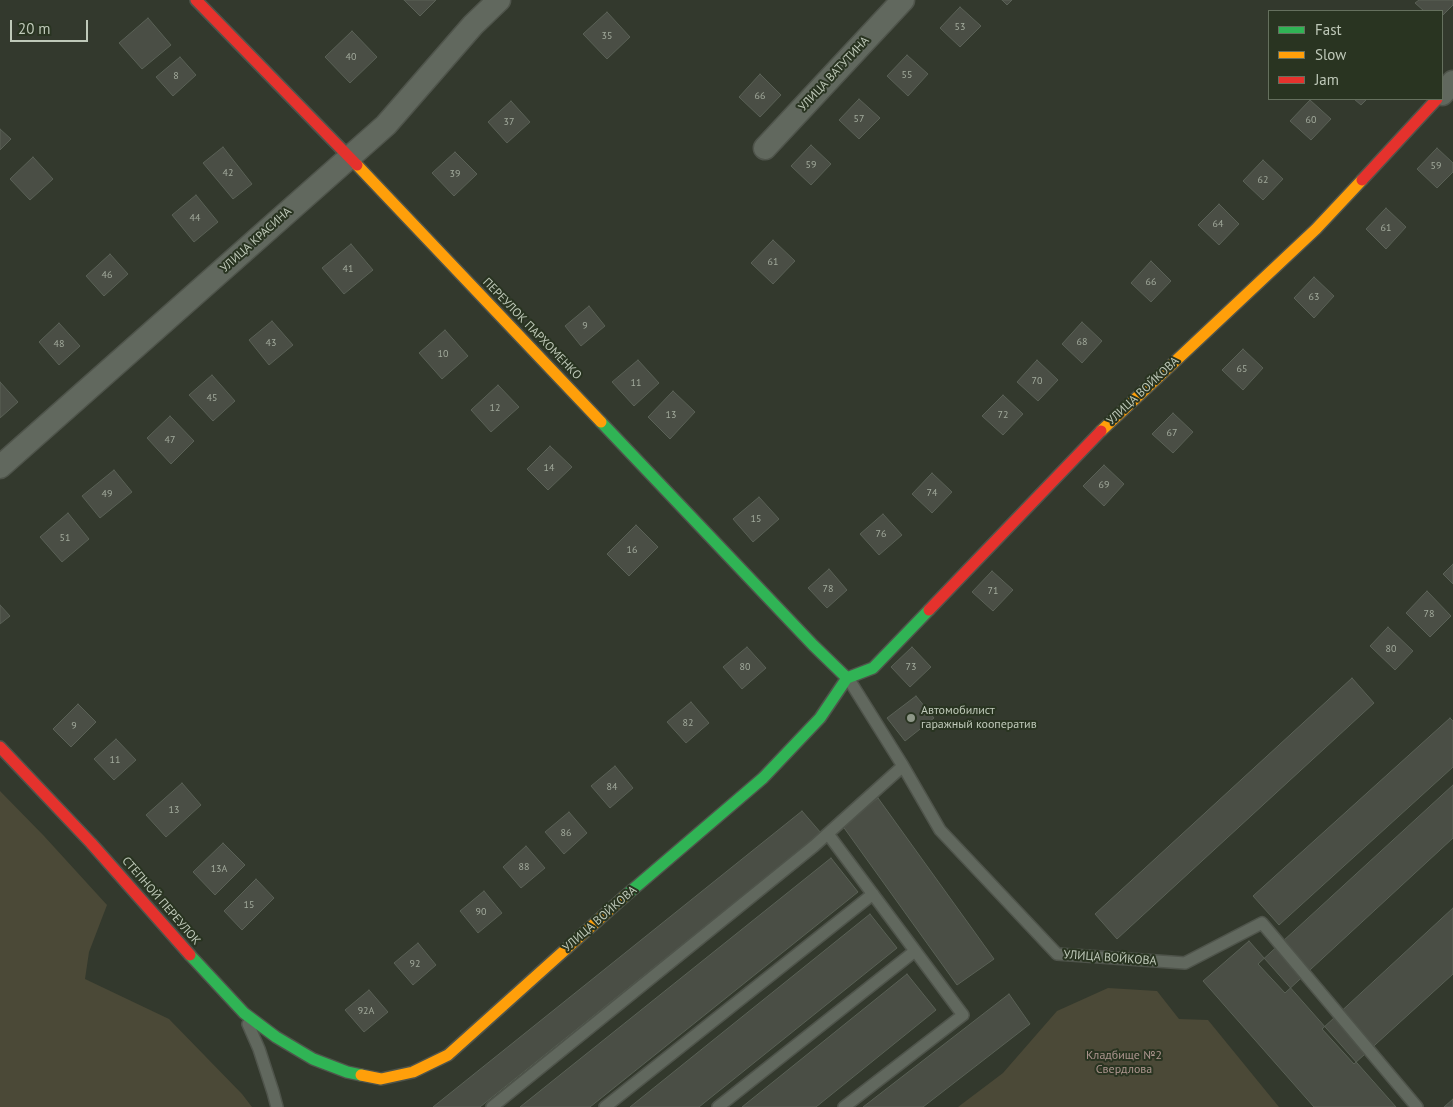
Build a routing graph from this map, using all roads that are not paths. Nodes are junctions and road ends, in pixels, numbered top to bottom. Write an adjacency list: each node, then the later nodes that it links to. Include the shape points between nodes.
1 (196, 0): 8 (street, ПЕРЕУЛОК ПАРХОМЕНКО)
2 (499, 0): 8 (street, УЛИЦА КРАСИНА, via 473,25 386,125)
3 (903, 0): 7 (street, УЛИЦА ВАТУТИНА)
4 (1453, 82): 5 (street)
5 (1443, 93)
6 (1436, 100): 10 (street, УЛИЦА ВОЙКОВА, via 1316,229 1101,431 873,668)
7 (765, 148)
8 (349, 157): 9 (street, УЛИЦА КРАСИНА); 10 (street, ПЕРЕУЛОК ПАРХОМЕНКО)
9 (0, 467)
10 (848, 678): 12 (lane, УЛИЦА ВОЙКОВА); 17 (street, УЛИЦА ВОЙКОВА, via 820,718 763,778 602,915 448,1055 413,1072 381,1079 347,1072)
11 (0, 747): 16 (street, СТЕПНОЙ ПЕРЕУЛОК)
12 (904, 766): 13 (lane); 23 (lane, УЛИЦА ВОЙКОВА, via 940,830 1057,954 1184,963 1262,923)
13 (828, 834): 14 (lane); 19 (lane)
14 (873, 894): 15 (lane); 20 (lane)
15 (915, 951): 21 (lane); 22 (lane, via 963,1015)
16 (244, 1014): 17 (street, СТЕПНОЙ ПЕРЕУЛОК); 18 (lane, via 259,1048)
17 (313, 1059)
18 (276, 1107)
19 (492, 1107)
20 (605, 1107)
21 (718, 1107)
22 (844, 1107)
23 (1417, 1107)

